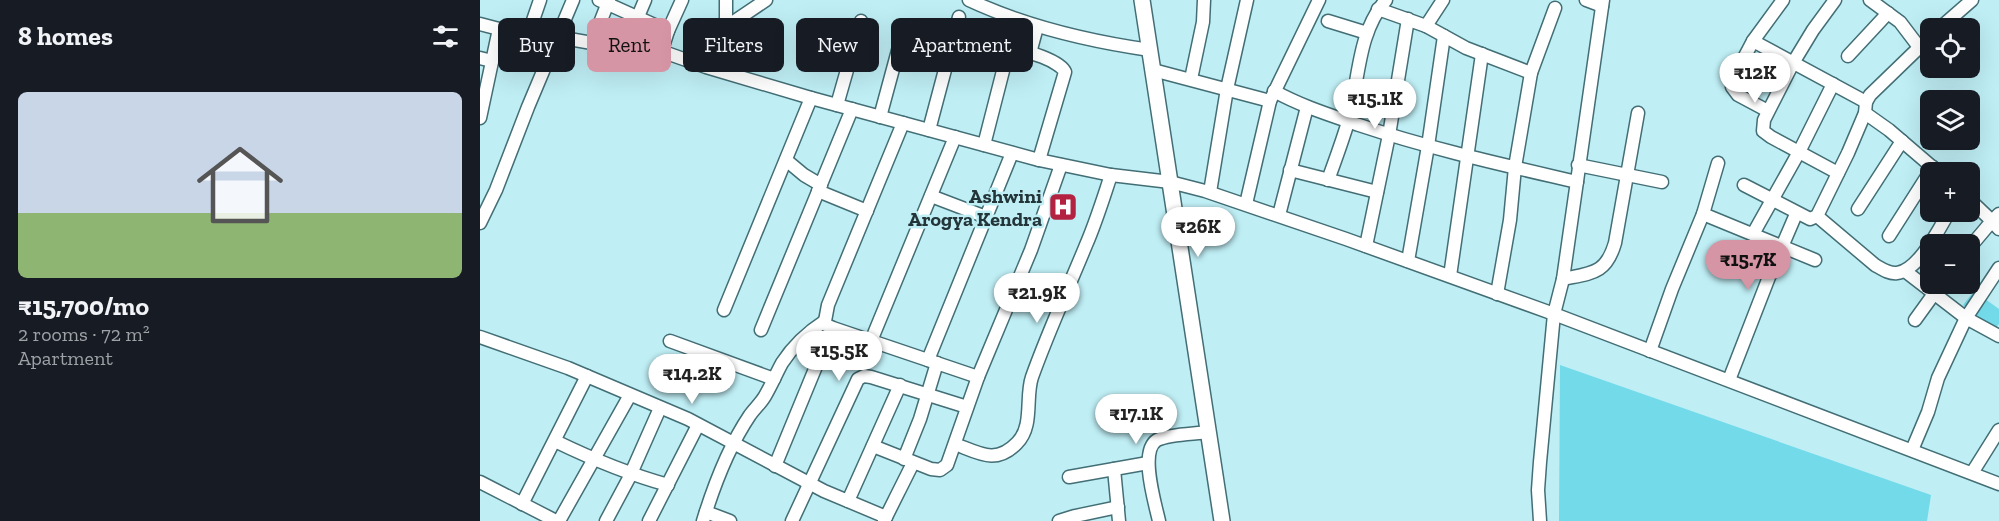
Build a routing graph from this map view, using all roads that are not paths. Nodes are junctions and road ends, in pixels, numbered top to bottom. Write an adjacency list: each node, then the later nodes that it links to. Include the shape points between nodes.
1 (540, 0): 25 (street)
2 (573, 0): 26 (street)
3 (645, 0): 24 (street)
4 (682, 0): 34 (street)
5 (726, 0): 28 (street)
6 (766, 0): 29 (street)
7 (969, 0): 20 (street)
8 (1142, 0): 44 (main road)
9 (1204, 0): 58 (street)
10 (1247, 0): 60 (street)
11 (1319, 0): 61 (street)
12 (1443, 0): 35 (street)
13 (1586, 0): 19 (street)
14 (1783, 0): 41 (street)
15 (1835, 0): 49 (street)
16 (1870, 0): 22 (street)
17 (1972, 0): 30 (street)
18 (605, 1): 24 (street); 27 (street)
19 (1603, 3): 88 (street)
20 (991, 4): 36 (street)
21 (1382, 4): 31 (street); 39 (street)
22 (1885, 7): 43 (street); 47 (street)
23 (1555, 8): 57 (street)
24 (638, 17)
25 (534, 18)
26 (566, 18)
27 (600, 18)
28 (726, 18)
29 (739, 18)
30 (1951, 18)
31 (1408, 19): 35 (street); 75 (street)
32 (1328, 21): 39 (street)
33 (480, 24): 37 (street)
34 (671, 24)
35 (1426, 26): 40 (street)
36 (1037, 27): 42 (street); 44 (street)
37 (498, 29)
38 (498, 31): 48 (street)
39 (1367, 33): 72 (street)
40 (1444, 36): 46 (street); 79 (street)
41 (1753, 41): 49 (street); 68 (street, via 1732,87 1738,95)
42 (1033, 42)
43 (1919, 47): 66 (street, via 1870,96)
44 (1150, 50): 50 (main road)
45 (1033, 54): 84 (street, via 1061,65 1065,72)
46 (1482, 54): 57 (street); 82 (street)
47 (1848, 56)
48 (486, 59): 63 (street)
49 (1793, 63): 59 (street); 68 (street)
50 (1153, 70): 58 (street); 95 (main road)
51 (544, 72): 116 (street)
52 (725, 72): 62 (street)
53 (846, 72): 64 (street)
54 (892, 72): 70 (street)
55 (945, 72): 74 (street)
56 (1003, 72): 78 (street)
57 (1531, 73): 89 (street)
58 (1191, 79): 60 (street)
59 (1833, 84): 66 (street); 80 (street)
60 (1227, 89): 61 (street); 100 (street)
61 (1272, 96): 65 (street); 105 (street)
62 (811, 98): 64 (street); 83 (street)
63 (482, 103): 71 (street)
64 (837, 105): 67 (street)
65 (1307, 107): 72 (street); 90 (street)
66 (1865, 108): 77 (street); 91 (street)
67 (852, 109): 70 (street); 99 (street)
68 (1768, 111): 80 (street, via 1763,131)
69 (1638, 113): 92 (street)
70 (880, 117): 73 (street)
71 (480, 118)
72 (1348, 122): 75 (street); 94 (street)
73 (903, 123): 74 (street); 108 (street)
74 (929, 130): 76 (street)
75 (1389, 135): 79 (street); 101 (street)
76 (956, 137): 78 (street); 103 (street)
77 (1902, 141): 85 (street); 107 (street)
78 (984, 145): 81 (street)
79 (1428, 146): 82 (street); 123 (street)
80 (1799, 152): 91 (street); 104 (street)
81 (1012, 153): 84 (street); 113 (street)
82 (1467, 157): 89 (street); 126 (street)
83 (786, 160): 99 (street); 132 (street)
84 (1039, 160): 87 (street)
85 (1927, 162)
86 (1718, 163): 109 (street)
87 (1061, 165): 93 (street); 146 (street, via 1031,250)
88 (1578, 165): 92 (street); 96 (street)
89 (1515, 167): 96 (street); 129 (street)
90 (1290, 170): 94 (street); 111 (street)
91 (1838, 173): 112 (street)
92 (1626, 175): 97 (street); 127 (street, via 1611,258 1600,269)
93 (1112, 176): 95 (street); 158 (street, via 1028,387 1027,420 1020,439 994,457)
94 (1328, 180): 101 (street)
95 (1170, 182): 100 (street); 156 (main road)
96 (1577, 182): 127 (street)
97 (1662, 182)
98 (1744, 185): 104 (street)
99 (820, 188): 108 (street); 137 (street)
100 (1210, 192): 105 (street)
101 (1377, 192): 120 (street)
102 (1920, 192): 118 (street)
103 (931, 196): 113 (street); 141 (street)
104 (1771, 200): 110 (street); 117 (street)
105 (1246, 204): 111 (street)
106 (1980, 208): 114 (street)
107 (1858, 209)
108 (867, 211): 136 (street)
109 (1703, 214): 117 (street); 143 (street)
110 (1796, 214): 112 (street, via 1810,219); 121 (street)
111 (1279, 215): 120 (street)
112 (1817, 216): 125 (street, via 1875,265 1895,273)
113 (986, 217): 144 (street)
114 (1997, 221): 119 (street)
115 (1943, 222): 125 (street)
116 (480, 223)
117 (1753, 234): 121 (street)
118 (1889, 236)
119 (1980, 237)
120 (1366, 246): 123 (street)
121 (1782, 246): 122 (street); 148 (street)
122 (1815, 260)
123 (1408, 261): 126 (street)
124 (1999, 268): 134 (street)
125 (1905, 271): 128 (street)
126 (1450, 276): 129 (street)
127 (1563, 279): 133 (street)
128 (1920, 279)
129 (1497, 294): 133 (street)
130 (1934, 294): 135 (street)
131 (1944, 294): 134 (street)
132 (724, 310)
133 (1554, 314): 143 (street); 188 (street, via 1538,490)
134 (1966, 318): 138 (street); 161 (street, via 1938,378)
135 (1915, 320)
136 (825, 321): 141 (street, via 833,328); 147 (street, via 797,345)
137 (761, 330)
138 (1999, 336)
139 (480, 337): 145 (street)
140 (670, 340): 147 (street)
141 (872, 341): 144 (street)
142 (824, 347): 165 (street)
143 (1650, 351): 148 (street)
144 (932, 362): 146 (street); 151 (street)
145 (587, 376): 150 (street); 157 (street)
146 (978, 377): 152 (street)
147 (774, 379): 159 (street)
148 (1730, 380): 161 (street)
149 (900, 385): 151 (street); 160 (street); 171 (street, via 871,377 858,379)
150 (630, 395): 153 (street); 162 (street)
151 (927, 395): 152 (street); 163 (street)
152 (967, 407): 158 (street)
153 (660, 408): 154 (street); 168 (street)
154 (698, 425): 159 (street); 173 (street)
155 (1999, 430): 167 (street)
156 (1208, 432): 164 (street, via 1156,441); 187 (main road)
157 (555, 441): 162 (street); 175 (street)
158 (955, 444): 163 (street, via 940,470)
159 (734, 445): 165 (street); 177 (street)
160 (873, 446): 163 (street); 174 (street)
161 (1912, 450): 167 (street)
162 (593, 460): 168 (street); 179 (street)
163 (909, 461): 178 (street)
164 (1148, 463): 166 (street); 186 (street)
165 (775, 466): 171 (street)
166 (1114, 469): 169 (street); 176 (street)
167 (1972, 473): 172 (street)
168 (630, 474): 173 (street); 180 (street)
169 (1069, 477)
170 (480, 482): 175 (street)
171 (808, 483): 174 (street); 183 (street)
172 (1999, 484)
173 (668, 485): 181 (street)
174 (848, 501): 178 (street)
175 (522, 504): 179 (street)
176 (1118, 507): 184 (street); 185 (street)
177 (704, 516): 182 (street)
178 (885, 519)
179 (557, 521)
180 (606, 521)
181 (649, 521)
182 (730, 521)
183 (792, 521)
184 (1059, 521)
185 (1119, 521)
186 (1158, 521)
187 (1222, 521)
188 (1540, 521)

